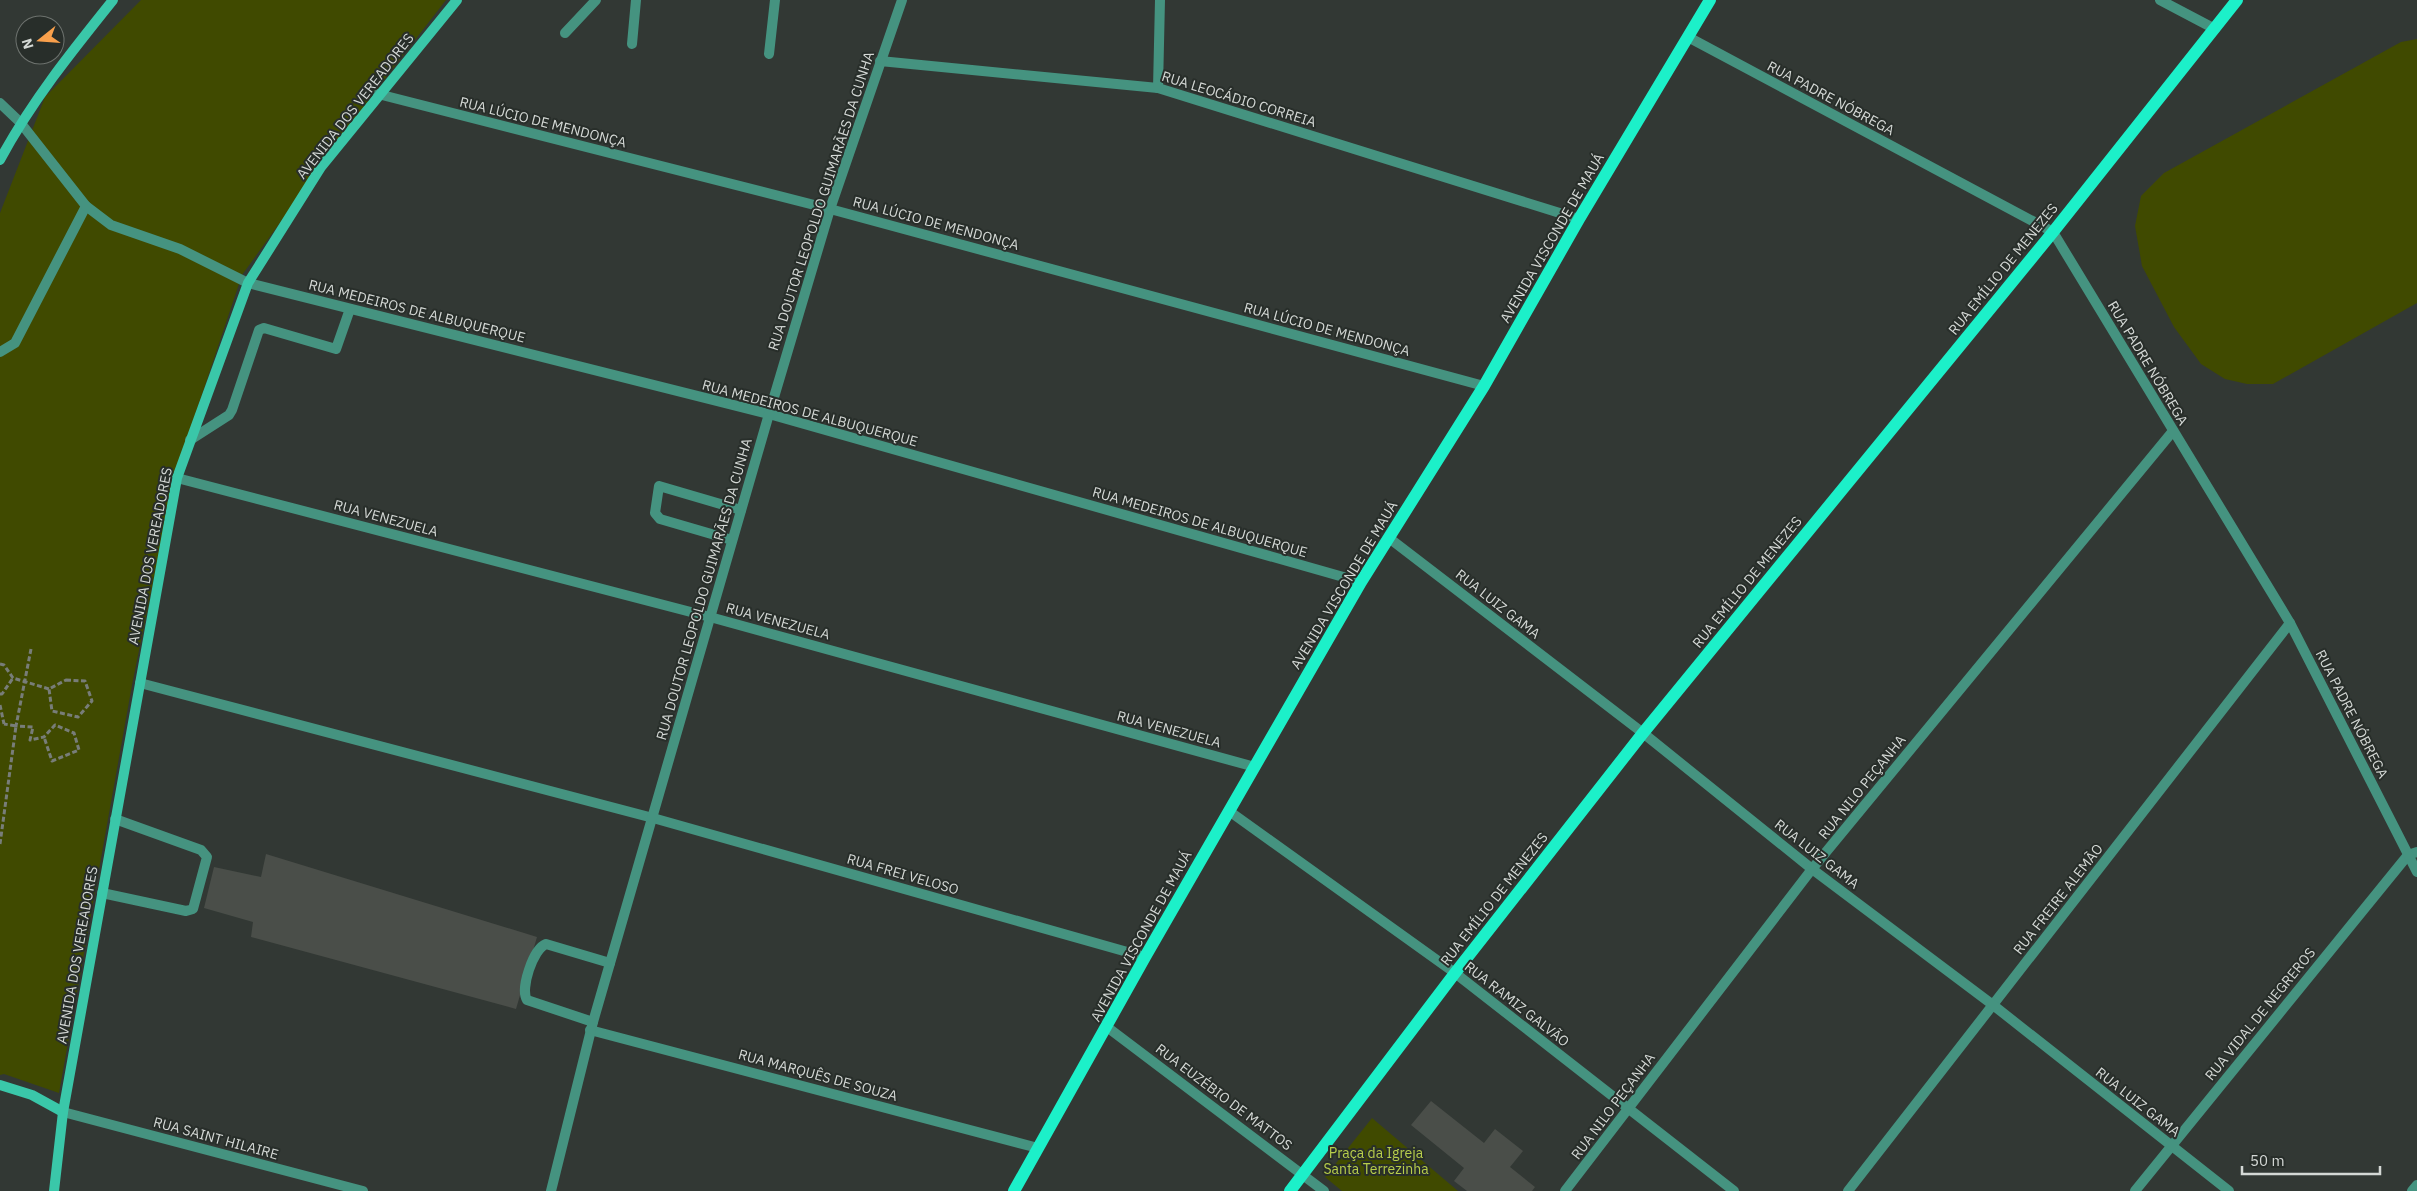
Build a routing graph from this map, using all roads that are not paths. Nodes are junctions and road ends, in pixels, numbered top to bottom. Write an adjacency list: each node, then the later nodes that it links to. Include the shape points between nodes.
1 (113, 0): 20 (main road)
2 (457, 0): 18 (main road, AVENIDA DOS VEREADORES)
3 (596, 0): 12 (street)
4 (636, 0): 14 (street)
5 (775, 0): 15 (street)
6 (902, 0): 16 (street, RUA DOUTOR LEOPOLDO GUIMARÃES DA CUNHA)
7 (1160, 0): 17 (street)
8 (1710, 0): 13 (main road, AVENIDA VISCONDE DE MAUÁ)
9 (2160, 0): 11 (street)
10 (2237, 0): 11 (main road, RUA EMÍLIO DE MENEZES)
11 (2215, 29): 25 (main road, RUA EMÍLIO DE MENEZES)
12 (565, 33)
13 (1688, 37): 24 (main road, AVENIDA VISCONDE DE MAUÁ); 25 (street, RUA PADRE NÓBREGA)
14 (632, 44)
15 (769, 54)
16 (880, 61): 17 (street, RUA LEOCÁDIO CORREIA); 23 (street, RUA DOUTOR LEOPOLDO GUIMARÃES DA CUNHA)
17 (1158, 88): 24 (street, RUA LEOCÁDIO CORREIA)
18 (378, 94): 23 (street, RUA LÚCIO DE MENDONÇA); 26 (main road, AVENIDA DOS VEREADORES, via 321,167)
19 (0, 102): 20 (street, RUA MEDEIROS DE ALBUQUERQUE)
20 (20, 122): 21 (main road); 22 (street, RUA MEDEIROS DE ALBUQUERQUE)
21 (0, 160)
22 (86, 206): 26 (street, RUA MEDEIROS DE ALBUQUERQUE, via 112,225 180,248); 28 (street, via 16,343)
23 (830, 209): 29 (street, RUA LÚCIO DE MENDONÇA); 30 (street, RUA DOUTOR LEOPOLDO GUIMARÃES DA CUNHA)
24 (1579, 219): 29 (main road, AVENIDA VISCONDE DE MAUÁ)
25 (2053, 232): 31 (street, RUA PADRE NÓBREGA); 41 (main road, RUA EMÍLIO DE MENEZES)
26 (248, 283): 27 (street, RUA MEDEIROS DE ALBUQUERQUE); 32 (main road, AVENIDA DOS VEREADORES)
27 (350, 309): 30 (street, RUA MEDEIROS DE ALBUQUERQUE); 32 (street, via 336,350 264,328 259,330 232,410)
28 (0, 352)
29 (1484, 386): 35 (main road, AVENIDA VISCONDE DE MAUÁ)
30 (769, 414): 34 (street, RUA DOUTOR LEOPOLDO GUIMARÃES DA CUNHA); 37 (street, RUA MEDEIROS DE ALBUQUERQUE)
31 (2173, 431): 39 (street, RUA PADRE NÓBREGA); 47 (street, RUA NILO PEÇANHA)
32 (190, 440): 33 (main road, AVENIDA DOS VEREADORES)
33 (177, 478): 38 (street, RUA VENEZUELA); 40 (main road, AVENIDA DOS VEREADORES)
34 (741, 510): 36 (street, RUA DOUTOR LEOPOLDO GUIMARÃES DA CUNHA); 36 (street, via 659,486 655,513 660,519)
35 (1389, 538): 37 (main road, AVENIDA VISCONDE DE MAUÁ); 41 (street, RUA LUIZ GAMA)
36 (732, 540): 38 (street, RUA DOUTOR LEOPOLDO GUIMARÃES DA CUNHA)
37 (1361, 582): 42 (main road, AVENIDA VISCONDE DE MAUÁ)
38 (710, 617): 42 (street, RUA VENEZUELA); 44 (street, RUA DOUTOR LEOPOLDO GUIMARÃES DA CUNHA)
39 (2290, 623): 46 (street, RUA PADRE NÓBREGA); 53 (street, RUA FREIRE ALEMÃO)
40 (140, 683): 44 (street, RUA FREI VELOSO); 45 (main road, AVENIDA DOS VEREADORES)
41 (1643, 733): 47 (street, RUA LUIZ GAMA); 52 (main road, RUA EMÍLIO DE MENEZES)
42 (1255, 767): 43 (main road, AVENIDA VISCONDE DE MAUÁ)
43 (1229, 811): 50 (main road, AVENIDA VISCONDE DE MAUÁ); 52 (street, RUA RAMIZ GALVÃO)
44 (653, 818): 50 (street, RUA FREI VELOSO); 51 (street, RUA DOUTOR LEOPOLDO GUIMARÃES DA CUNHA)
45 (116, 819): 49 (main road, AVENIDA DOS VEREADORES); 49 (street, via 201,850 206,857 193,909 186,911)
46 (2412, 853): 48 (street, RUA PADRE NÓBREGA); 59 (street, RUA VIDAL DE NEGREROS)
47 (1812, 869): 53 (street, RUA LUIZ GAMA); 57 (street, RUA NILO PEÇANHA)
48 (2417, 872)
49 (102, 893): 58 (main road, AVENIDA DOS VEREADORES)
50 (1145, 957): 55 (main road, AVENIDA VISCONDE DE MAUÁ)
51 (610, 963): 54 (street, RUA DOUTOR LEOPOLDO GUIMARÃES DA CUNHA); 54 (street, RUA MARQUÊS DE SOUZA, via 546,944 536,952 524,990 527,1000)
52 (1455, 973): 57 (street, RUA RAMIZ GALVÃO); 61 (main road, RUA EMÍLIO DE MENEZES)
53 (1993, 1005): 59 (street, RUA LUIZ GAMA); 71 (street, RUA FREIRE ALEMÃO)
54 (591, 1026): 60 (street, RUA MARQUÊS DE SOUZA); 65 (street, RUA DOUTOR LEOPOLDO GUIMARÃES DA CUNHA)
55 (1107, 1027): 60 (main road, AVENIDA VISCONDE DE MAUÁ); 61 (street, RUA EUZÉBIO DE MATTOS)
56 (0, 1085): 58 (main road, via 32,1095)
57 (1628, 1108): 69 (street, RUA NILO PEÇANHA); 70 (street, RUA RAMIZ GALVÃO)
58 (63, 1112): 63 (main road, AVENIDA DOS VEREADORES); 64 (street, RUA SAINT HILAIRE)
59 (2171, 1146): 72 (street, RUA VIDAL DE NEGREROS); 73 (street, RUA LUIZ GAMA)
60 (1038, 1148): 66 (main road, AVENIDA VISCONDE DE MAUÁ)
61 (1303, 1174): 67 (main road, RUA EMÍLIO DE MENEZES); 68 (street, RUA EUZÉBIO DE MATTOS)
62 (2417, 1185): 74 (street)
63 (54, 1191)
64 (363, 1191)
65 (552, 1191)
66 (1014, 1191)
67 (1290, 1191)
68 (1324, 1191)
69 (1565, 1191)
70 (1734, 1191)
71 (1848, 1191)
72 (2135, 1191)
73 (2229, 1191)
74 (2412, 1191)

